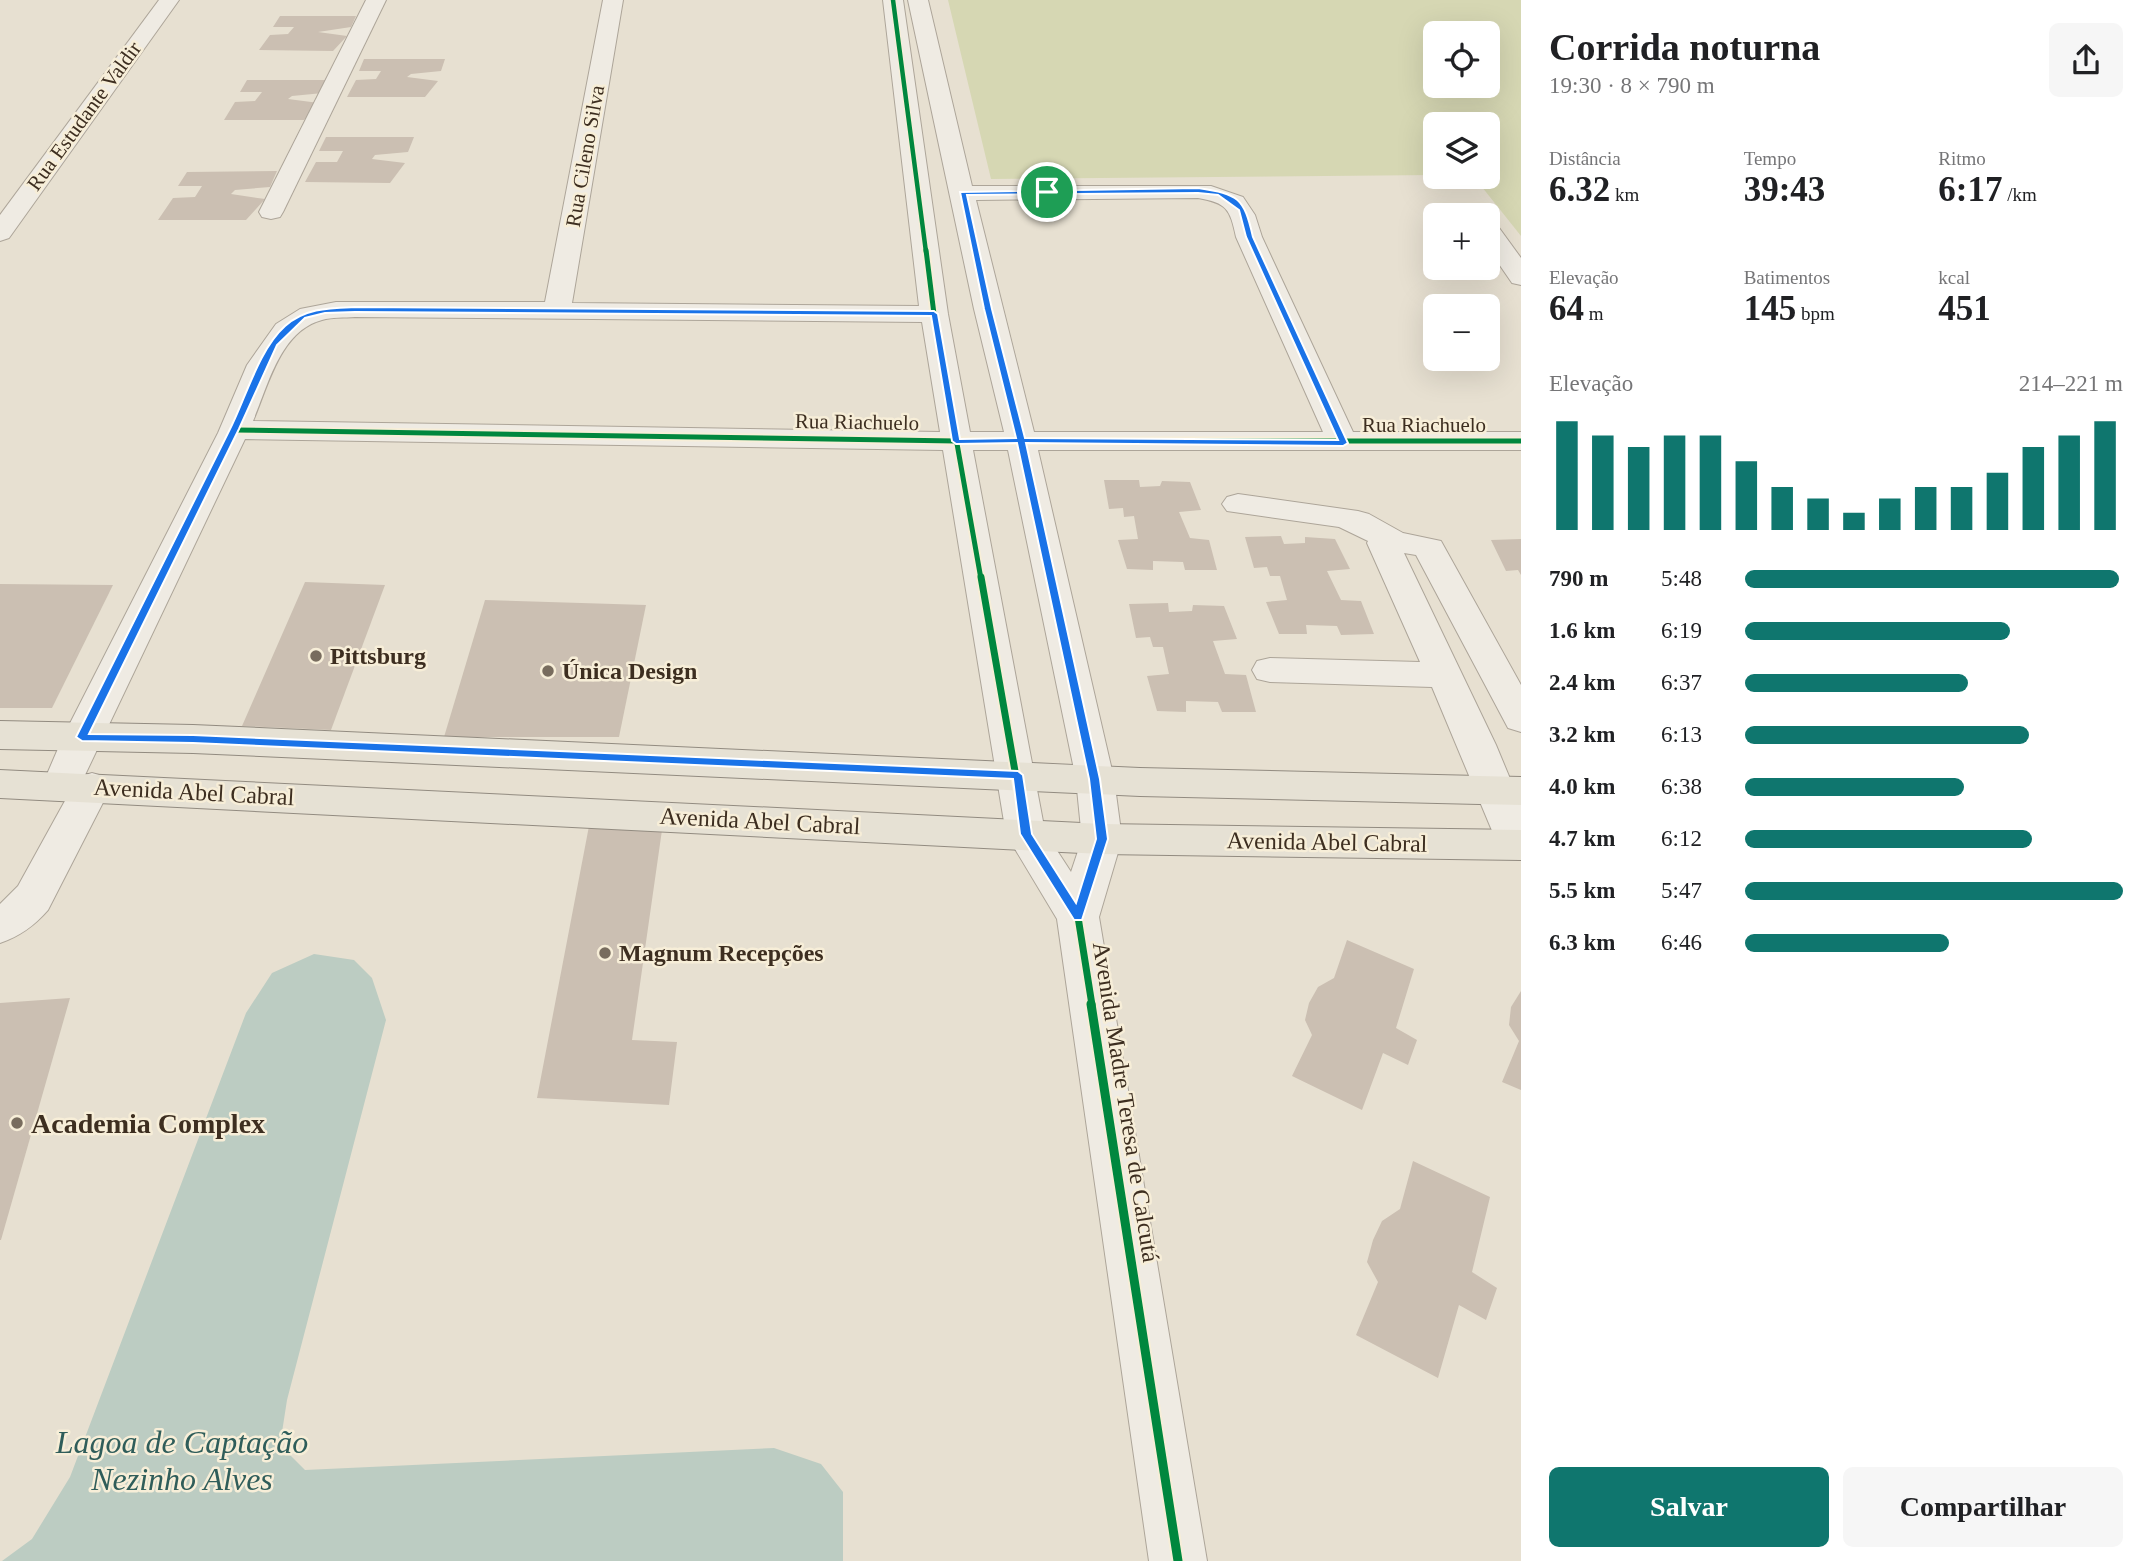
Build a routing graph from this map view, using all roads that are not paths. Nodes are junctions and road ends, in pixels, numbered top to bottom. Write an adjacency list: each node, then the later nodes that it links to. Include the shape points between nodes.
1 (169, 0): 8 (street, Rua Estudante Valdir)
2 (376, 0): 7 (street)
3 (613, 0): 11 (street, Rua Cileno Silva)
4 (893, 0): 12 (street, Avenida Madre Teresa de Calcutá)
5 (918, 0): 6 (street, Avenida Madre Teresa de Calcutá)
6 (963, 193): 14 (street, Avenida Madre Teresa de Calcutá); 17 (street, via 1198,191 1230,197 1243,209 1250,237)
7 (271, 212)
8 (0, 233)
9 (1500, 247): 10 (street)
10 (1521, 277)
11 (557, 312): 12 (street); 13 (street, via 324,310 303,317 273,344)
12 (934, 314): 15 (street, Avenida Madre Teresa de Calcutá)
13 (235, 429): 15 (street, Rua Riachuelo); 25 (street)
14 (1021, 440): 15 (street, Rua Riachuelo); 17 (street, Rua Riachuelo); 27 (street, Avenida Madre Teresa de Calcutá)
15 (956, 441): 26 (street, Avenida Madre Teresa de Calcutá)
16 (1521, 441): 17 (street, Rua Riachuelo)
17 (1343, 443)
18 (1238, 504): 19 (street, via 1358,521)
19 (1395, 542): 21 (street, via 1429,548); 22 (street, via 1382,544)
20 (1270, 670): 22 (street)
21 (1509, 672): 23 (street)
22 (1444, 675): 30 (street)
23 (1521, 719)
24 (0, 734): 25 (main road, Avenida Abel Cabral)
25 (82, 737): 26 (main road, Avenida Abel Cabral); 29 (street)
26 (1018, 775): 27 (main road, Avenida Abel Cabral); 31 (street, Avenida Madre Teresa de Calcutá)
27 (1095, 779): 30 (main road, Avenida Abel Cabral); 32 (street, Avenida Madre Teresa de Calcutá)
28 (0, 784): 29 (main road, Avenida Abel Cabral)
29 (77, 786): 31 (main road, Avenida Abel Cabral); 35 (street, via 33,898)
30 (1508, 791): 33 (street)
31 (1026, 834): 32 (main road, Avenida Abel Cabral); 34 (street, Avenida Madre Teresa de Calcutá)
32 (1102, 839): 33 (main road, Avenida Abel Cabral); 34 (street, Avenida Madre Teresa de Calcutá)
33 (1519, 845)
34 (1078, 917): 36 (street, Avenida Madre Teresa de Calcutá)
35 (0, 926)
36 (1178, 1561)

